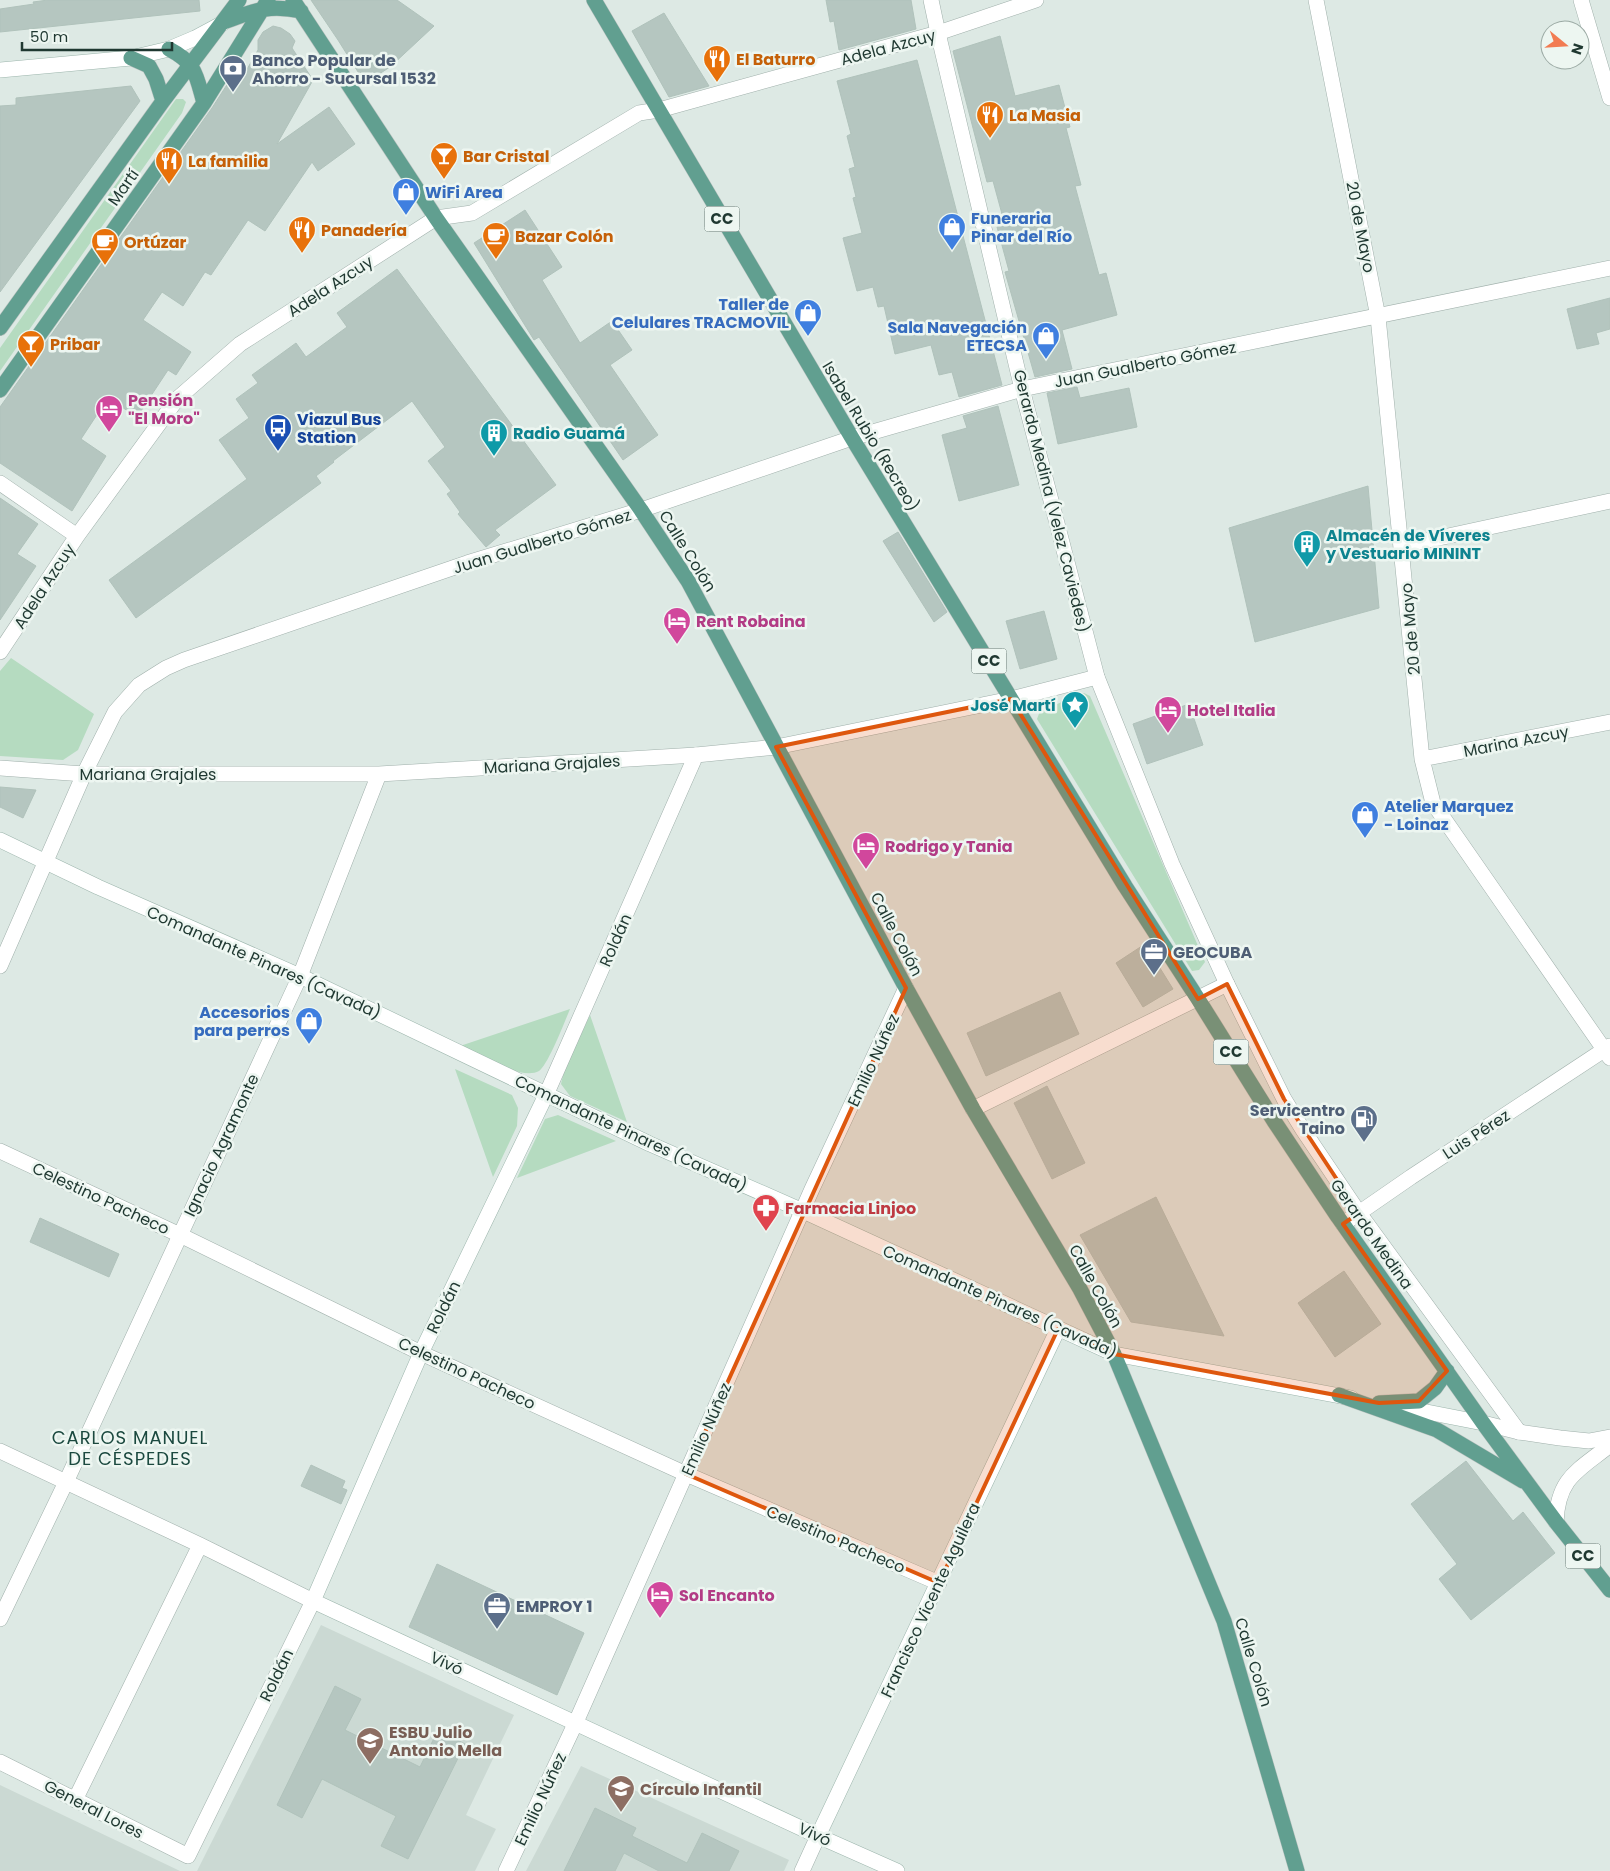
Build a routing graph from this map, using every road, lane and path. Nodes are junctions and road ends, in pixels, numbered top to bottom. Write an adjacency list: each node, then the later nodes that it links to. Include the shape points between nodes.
1 (239, 0): 9 (main road, Martí)
2 (594, 0): 18 (main road, Isabel Rubio (Recreo) / CC)
3 (931, 0): 10 (street, Gerardo Medina (Velez Caviedes))
4 (1036, 0): 10 (street, Adela Azcuy)
5 (1316, 0): 21 (street, 20 de Mayo)
6 (1581, 0): 15 (street)
7 (265, 4): 8 (main road); 9 (main road); 17 (main road, Martí)
8 (297, 6): 19 (main road, Calle Colón)
9 (224, 22): 11 (street); 13 (main road, Martí)
10 (938, 34): 18 (street, Adela Azcuy); 23 (street, Gerardo Medina (Velez Caviedes))
11 (168, 50): 12 (street); 13 (main road)
12 (131, 58): 14 (street); 16 (main road, via 149,66)
13 (191, 64): 16 (main road, Martí); 17 (main road)
14 (0, 70)
15 (1610, 98)
16 (163, 100): 22 (main road, Martí)
17 (204, 102): 24 (main road, Martí)
18 (659, 110): 19 (street, Adela Azcuy, via 639,113 472,213); 25 (main road, Isabel Rubio (Recreo) / CC)
19 (436, 218): 28 (main road, Calle Colón); 29 (street, Adela Azcuy, via 240,344 205,374 177,399)
20 (1610, 268): 21 (street, Juan Gualberto Gómez)
21 (1378, 316): 23 (street, Juan Gualberto Gómez); 30 (street, 20 de Mayo)
22 (0, 328)
23 (1022, 389): 25 (street, Juan Gualberto Gómez); 32 (street, Gerardo Medina (Velez Caviedes))
24 (0, 390)
25 (852, 438): 28 (street, Juan Gualberto Gómez); 33 (main road, Isabel Rubio (Recreo) / CC)
26 (0, 483): 29 (street)
27 (1610, 501): 30 (street)
28 (641, 510): 35 (main road, Calle Colón, via 688,580); 39 (street, Juan Gualberto Gómez, via 467,563 166,668 139,685 115,712)
29 (77, 536): 31 (street, Adela Azcuy)
30 (1402, 546): 37 (street, 20 de Mayo)
31 (0, 652)
32 (1097, 677): 33 (street, Mariana Grajales); 46 (street, Gerardo Medina (Velez Caviedes), via 1172,864)
33 (1011, 699): 35 (street, Mariana Grajales); 43 (main road, Isabel Rubio (Recreo) / CC)
34 (1610, 722): 37 (street, Marina Azcuy)
35 (776, 747): 36 (street, Mariana Grajales); 47 (main road, Calle Colón)
36 (696, 755): 40 (street, Mariana Grajales); 50 (street, Roldán)
37 (1422, 759): 49 (street, 20 de Mayo, via 1433,803)
38 (0, 768): 39 (street, Mariana Grajales)
39 (84, 774): 40 (street, Mariana Grajales); 42 (street)
40 (380, 774): 45 (street, Ignacio Agramonte)
41 (0, 840): 42 (street, Comandante Pinares (Cavada))
42 (47, 862): 44 (street); 45 (street, Comandante Pinares (Cavada))
43 (1125, 886): 48 (main road, Gerardo Medina / CC)
44 (0, 966)
45 (300, 976): 50 (street, Comandante Pinares (Cavada)); 56 (street, Ignacio Agramonte)
46 (1227, 984): 48 (street); 54 (street, Gerardo Medina, via 1284,1099)
47 (906, 988): 51 (main road, Calle Colón); 53 (street, Emilio Núñez)
48 (1198, 999): 51 (street); 55 (main road, Gerardo Medina / CC)
49 (1608, 1052): 54 (street, Luis Pérez)
50 (546, 1095): 53 (street, Comandante Pinares (Cavada)); 58 (street, Roldán)
51 (973, 1109): 59 (main road, Calle Colón, via 1080,1289)
52 (0, 1151): 56 (street, Celestino Pacheco)
53 (803, 1211): 57 (street, Comandante Pinares (Cavada)); 68 (street, Emilio Núñez)
54 (1359, 1213): 55 (street, Luis Pérez); 64 (street, Gerardo Medina)
55 (1343, 1224): 60 (main road, Gerardo Medina / CC)
56 (180, 1235): 58 (street, Celestino Pacheco); 69 (street, Ignacio Agramonte)
57 (1058, 1329): 59 (street, Comandante Pinares (Cavada)); 73 (street, Francisco Vicente Aguilera)
58 (421, 1353): 68 (street, Celestino Pacheco); 75 (street, Roldán)
59 (1114, 1354): 61 (street, Comandante Pinares (Cavada)); 85 (main road, Calle Colón, via 1224,1621)
60 (1448, 1371): 62 (main road, via 1419,1401); 63 (main road, Gerardo Medina / CC)
61 (1339, 1396): 62 (street, Comandante Pinares (Cavada)); 70 (main road, via 1437,1430)
62 (1378, 1403): 63 (street, Comandante Pinares (Cavada))
63 (1483, 1423): 64 (street, Comandante Pinares (Cavada)); 70 (main road, Gerardo Medina / CC)
64 (1519, 1432): 65 (street, Comandante Pinares (Cavada), via 1589,1441)
65 (1610, 1437)
66 (1610, 1445): 71 (street, via 1571,1476 1556,1505)
67 (0, 1451): 69 (street, Vivó)
68 (686, 1474): 73 (street, Celestino Pacheco); 77 (street, Emilio Núñez)
69 (66, 1482): 72 (street, Vivó); 76 (street, Ignacio Agramonte)
70 (1529, 1484): 71 (main road, Gerardo Medina / CC)
71 (1556, 1522): 74 (main road, Gerardo Medina / CC)
72 (200, 1545): 75 (street, Vivó); 79 (street)
73 (939, 1583): 80 (street, Francisco Vicente Aguilera)
74 (1610, 1590)
75 (313, 1601): 77 (street, Vivó); 81 (street, Roldán)
76 (2, 1610)
77 (576, 1722): 80 (street, Vivó); 82 (street, Emilio Núñez)
78 (0, 1762): 79 (street, General Lores)
79 (75, 1800): 81 (street, General Lores)
80 (818, 1836): 83 (street, Francisco Vicente Aguilera); 84 (street, Vivó)
81 (188, 1856)
82 (506, 1871)
83 (802, 1871)
84 (897, 1871)
85 (1297, 1871)

